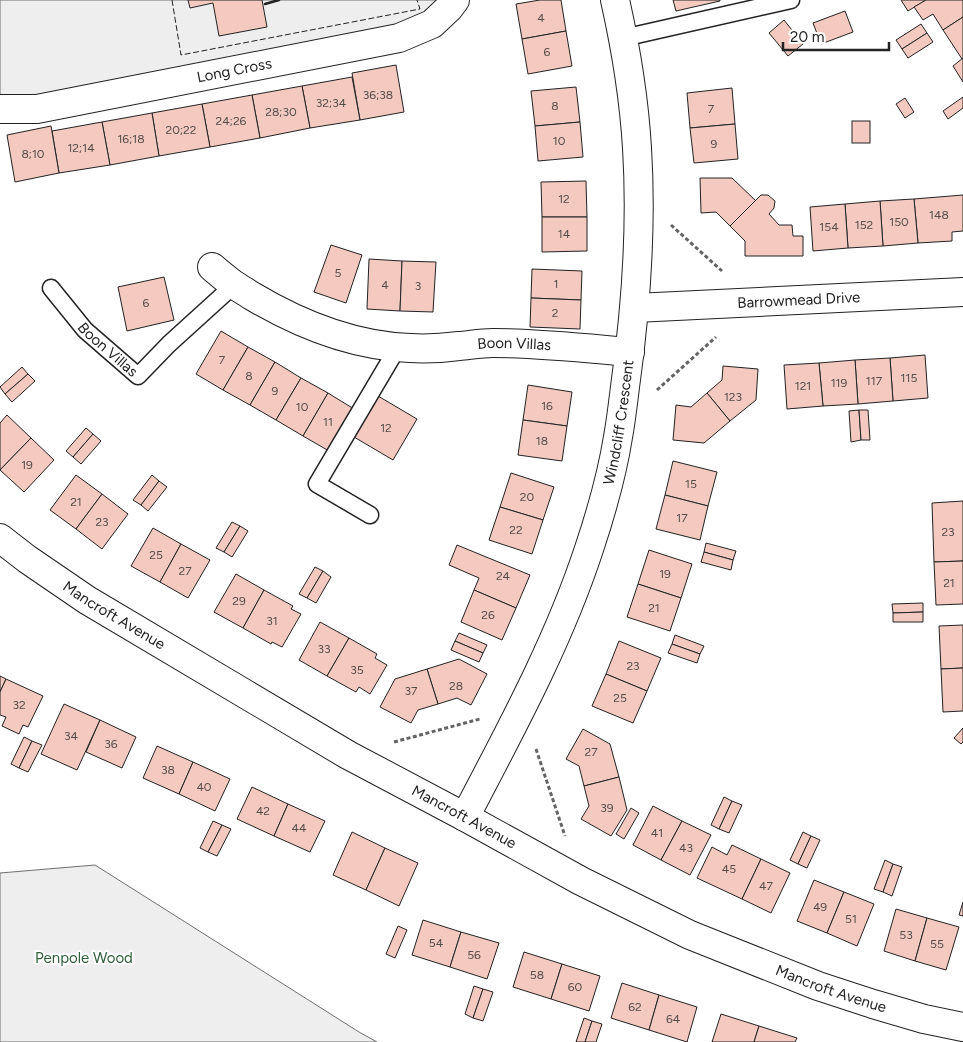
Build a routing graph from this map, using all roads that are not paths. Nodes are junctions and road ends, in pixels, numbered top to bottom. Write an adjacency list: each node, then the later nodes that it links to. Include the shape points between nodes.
1 (455, 0): 5 (street, Long Cross, via 432,24 399,38 37,109)
2 (614, 0): 4 (street, Windcliff Crescent)
3 (791, 0): 4 (lane)
4 (623, 38): 10 (street, Windcliff Crescent, via 637,147)
5 (0, 109)
6 (212, 267): 7 (street, Boon Villas)
7 (234, 285): 8 (lane, Boon Villas, via 138,376 86,330); 11 (street, Boon Villas, via 299,321 328,332)
8 (50, 288)
9 (963, 292): 10 (street, Barrowmead Drive)
10 (635, 308): 12 (street, Windcliff Crescent)
11 (398, 347): 12 (street, Boon Villas, via 443,348 515,343); 13 (lane, via 317,484)
12 (630, 352): 15 (street, Windcliff Crescent, via 618,438 589,549 558,631)
13 (370, 515)
14 (0, 538): 15 (street, Mancroft Avenue, via 26,559 129,625 348,755)
15 (465, 817): 16 (street, Mancroft Avenue, via 580,881 690,935 818,986)
16 (963, 1027)

